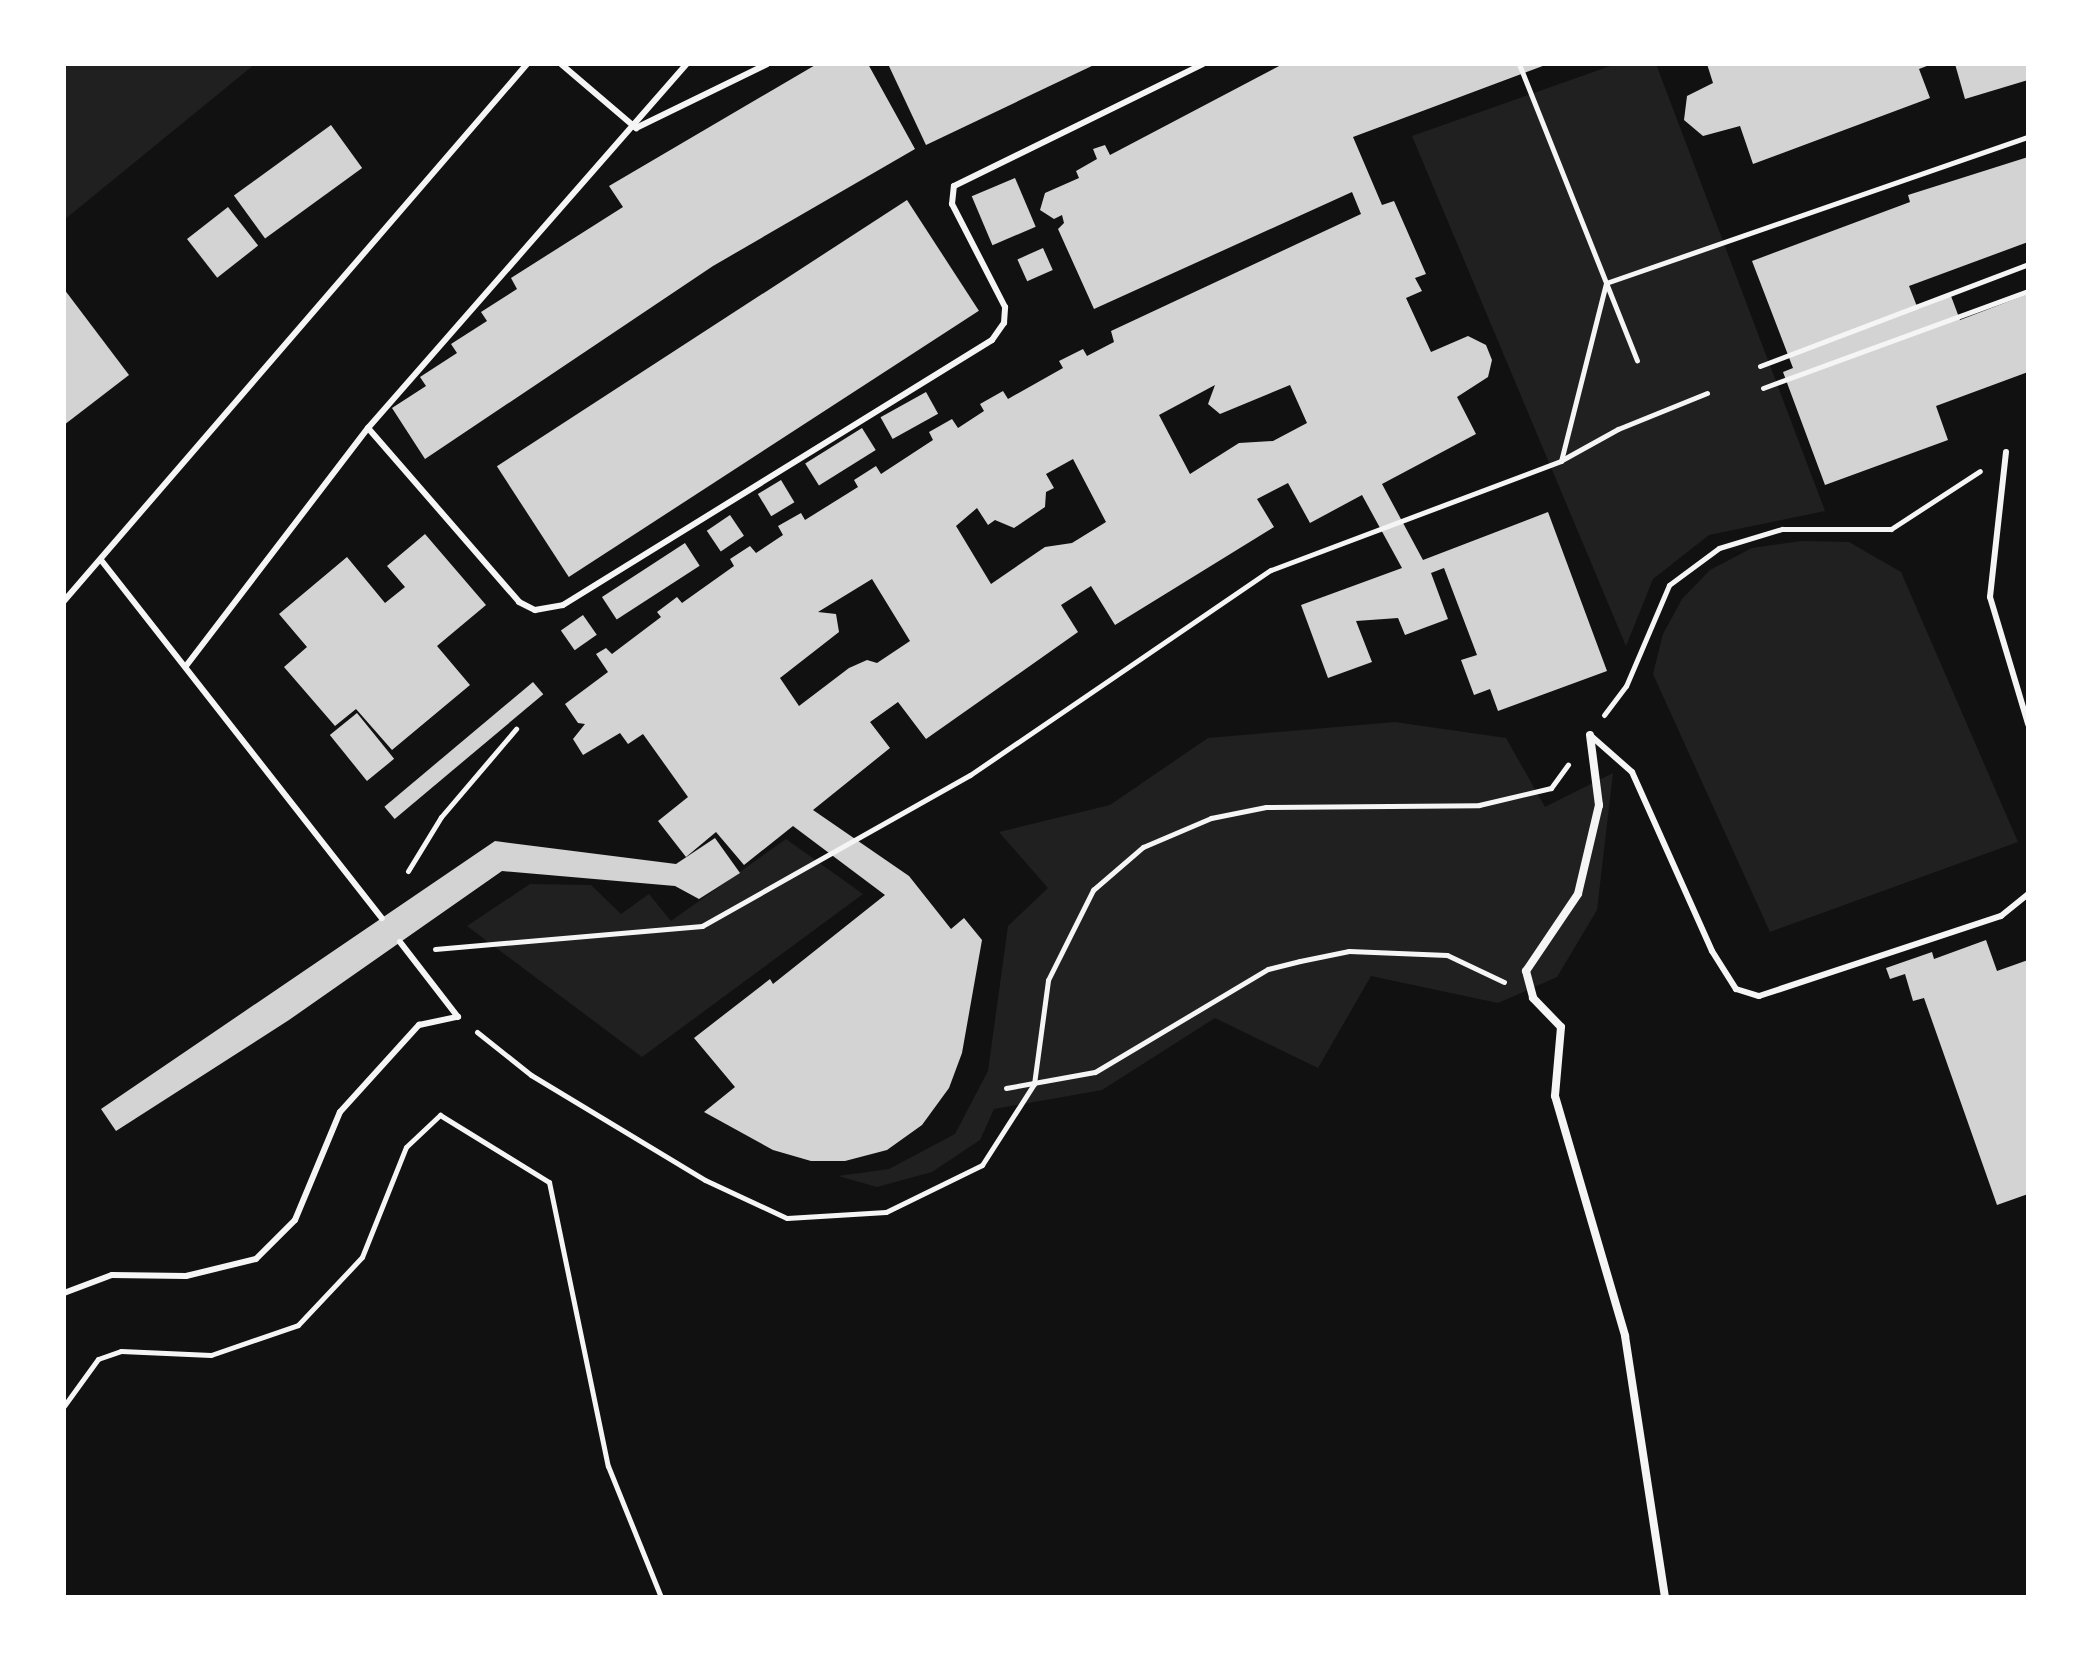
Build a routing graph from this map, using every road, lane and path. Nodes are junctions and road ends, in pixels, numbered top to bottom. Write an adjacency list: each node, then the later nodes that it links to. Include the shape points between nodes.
1 (527, 64): 19 (lane)
2 (561, 64): 7 (lane)
3 (687, 64): 7 (lane)
4 (767, 64): 7 (lane)
5 (1203, 64): 16 (lane, via 954,186 952,204 1005,307 1004,323 992,340 563,605 535,610 519,602)
6 (1519, 64): 10 (path)
7 (636, 128): 16 (lane)
8 (2028, 137): 10 (path)
9 (2028, 264): 13 (path)
10 (1606, 283): 12 (path); 18 (path)
11 (2028, 291): 14 (path)
12 (1637, 360)
13 (1760, 366)
14 (1763, 388)
15 (1707, 393): 18 (path, via 1618,429)
16 (368, 428): 21 (lane)
17 (2006, 452): 22 (lane, via 1990,597); 24 (path, via 1891,529 1782,529 1719,548 1669,585 1626,686)
18 (1561, 461): 29 (path, via 1271,570 970,775 702,926)
19 (101, 560): 20 (lane); 21 (lane)
20 (64, 601)
21 (186, 666): 27 (lane)
22 (2028, 724)
23 (516, 729): 25 (path, via 441,817)
24 (1590, 735): 26 (lane, via 1632,772 1712,951 1736,989 1759,996 2001,916); 30 (street, via 1599,805 1578,894 1526,971); 32 (path, via 1551,788 1479,805 1266,807 1211,818 1143,847 1093,890 1048,980)
25 (408, 871)
26 (2028, 894)
27 (382, 918)
28 (400, 942): 29 (lane)
29 (407, 952): 31 (lane)
30 (1533, 998): 32 (path, via 1447,955 1349,951 1268,969 1095,1072); 37 (street, via 1561,1027 1555,1096 1625,1336)
31 (458, 1017): 32 (path, via 531,1075 705,1180 787,1218 886,1212 982,1165); 34 (lane, via 419,1025 340,1112 295,1220 256,1259 186,1276 112,1275)
32 (1034, 1084): 33 (path)
33 (1006, 1088)
34 (64, 1293)
35 (64, 1406): 36 (path, via 98,1359 121,1351 211,1355 298,1325 362,1257 406,1147 440,1115 549,1182 608,1466)
36 (661, 1597)
37 (1665, 1597)

